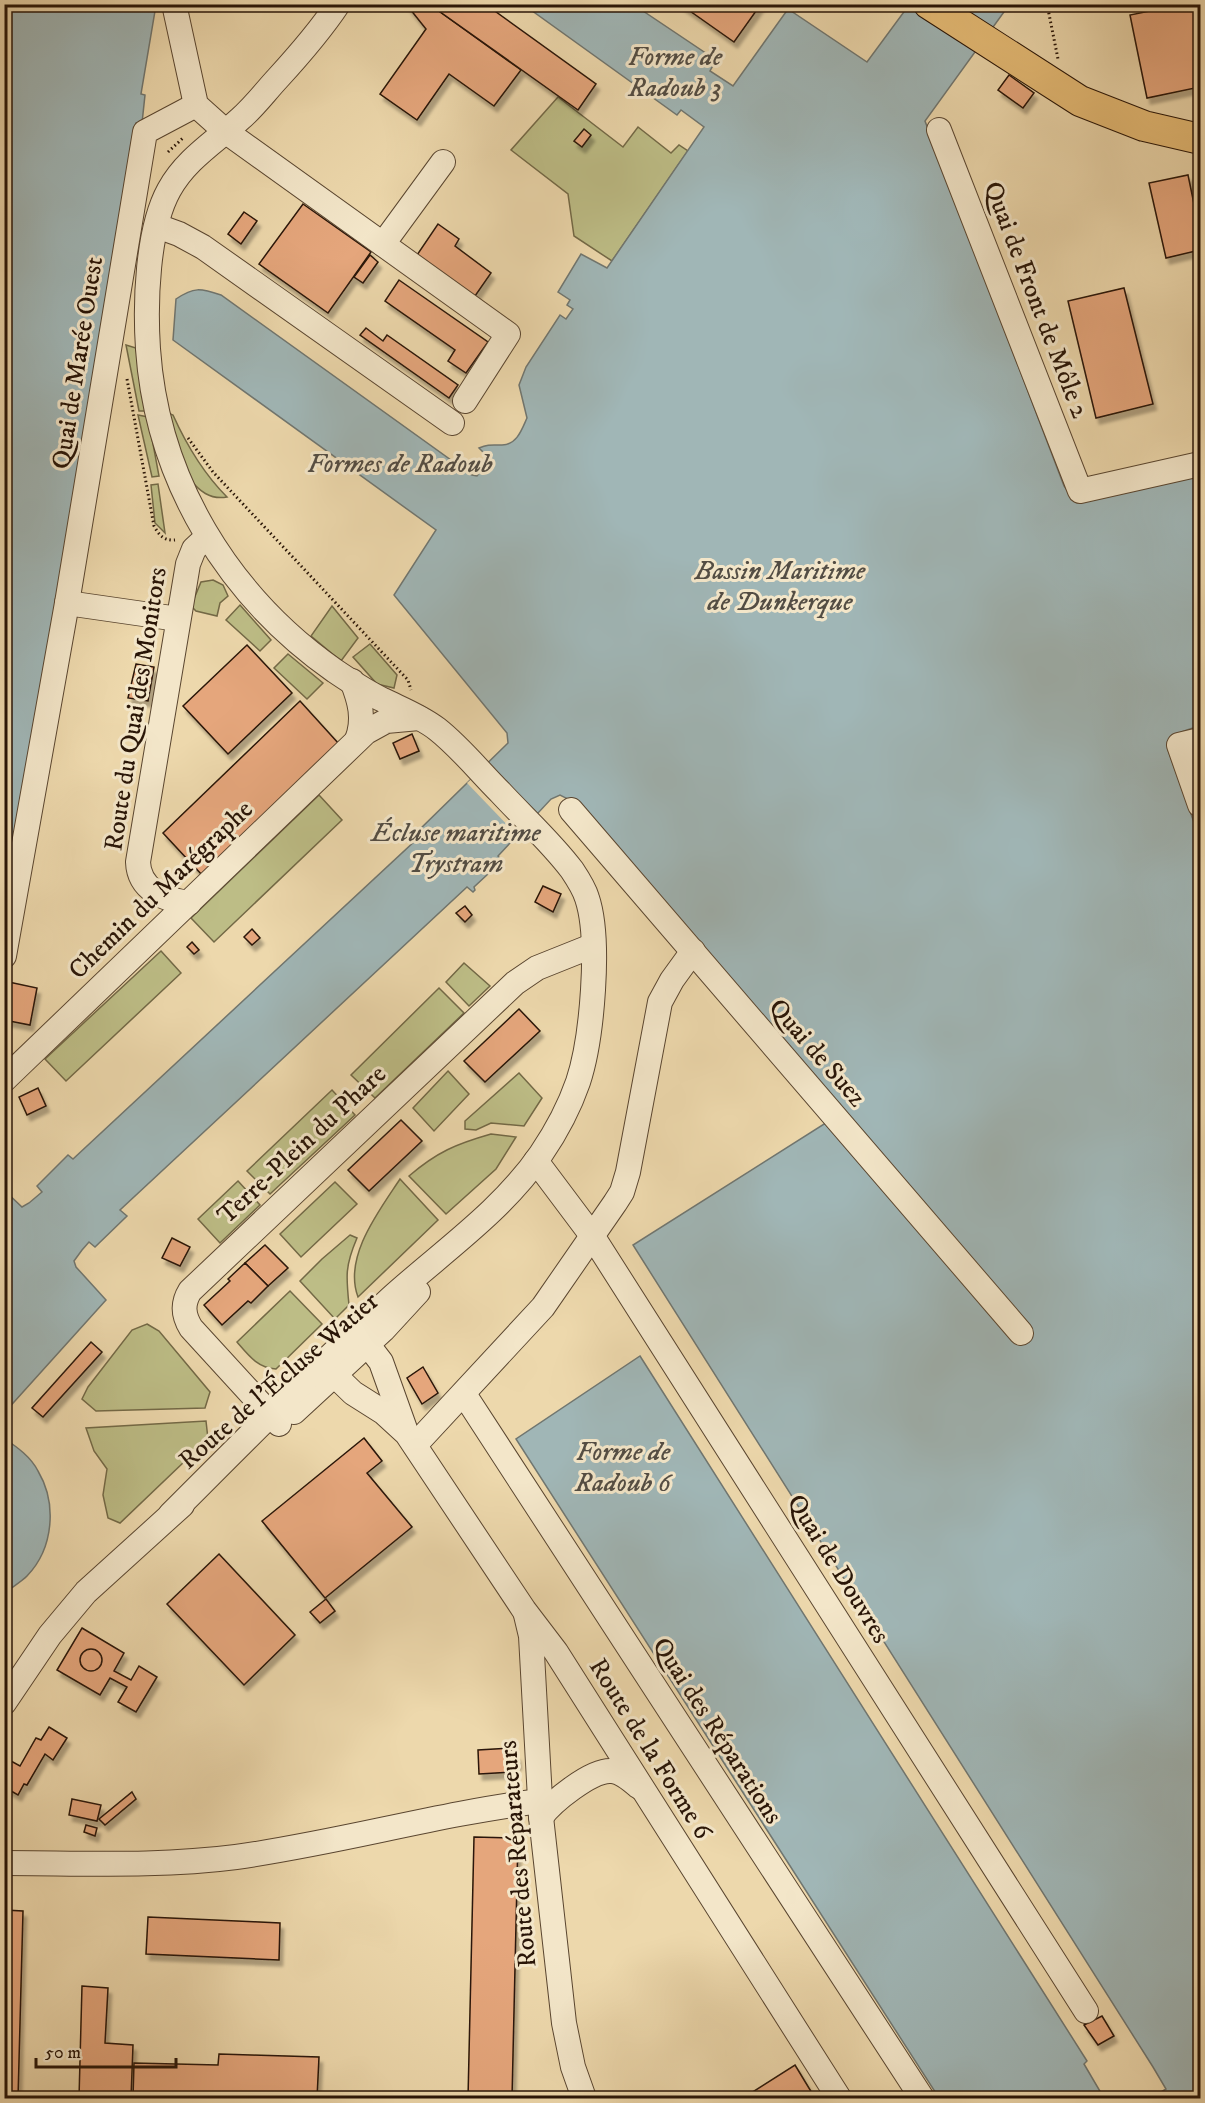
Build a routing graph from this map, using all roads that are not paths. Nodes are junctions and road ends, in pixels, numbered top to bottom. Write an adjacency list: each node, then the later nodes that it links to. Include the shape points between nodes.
1 (174, 4): 6 (street)
2 (338, 4): 5 (street)
3 (346, 4): 5 (street)
4 (929, 4): 9 (main road, via 1062,90 1105,112)
5 (321, 28): 8 (street, Route de l'Écluse Watier, via 249,111)
6 (196, 105): 8 (street); 17 (street, Quai de Marée Ouest, via 145,132)
7 (939, 130): 15 (street, Quai de Front de Môle 2, via 1080,491)
8 (225, 131): 11 (street, Route de l'Écluse Watier, via 180,171 167,193); 12 (street)
9 (1200, 139)
10 (443, 162): 12 (street)
11 (157, 226): 14 (street, via 203,247); 16 (street, Route de l'Écluse Watier, via 147,298 148,358 171,460)
12 (383, 244): 13 (street, via 508,334)
13 (465, 401)
14 (452, 423)
15 (1200, 464)
16 (207, 537): 18 (street, Route du Quai des Monitors, via 194,549 188,564); 19 (street, Route de l'Écluse Watier, via 272,620)
17 (67, 603): 18 (street); 28 (street, Quai de Marée Ouest)
18 (178, 619): 25 (street, Route du Quai des Monitors, via 138,862 140,873 154,891 168,899)
19 (352, 681): 20 (street, Route de l'Écluse Watier); 21 (street, via 362,718)
20 (420, 718): 21 (street, Chemin du Marégraphe, via 386,721); 26 (street, Route de l'Écluse Watier, via 447,738 566,861 590,910)
21 (357, 740): 25 (street, Chemin du Marégraphe)
22 (1190, 742): 23 (street)
23 (1200, 805)
24 (571, 810): 27 (street, Quai de Suez)
25 (189, 903): 29 (street, Chemin du Marégraphe)
26 (592, 946): 30 (street, Route de l'Écluse Watier, via 591,1016 581,1072 563,1116); 36 (street, Terre-Plein du Phare, via 537,968 515,983 190,1291 184,1313 190,1329)
27 (693, 951): 31 (street, via 660,1002 626,1182); 32 (street, Quai de Suez)
28 (4, 956)
29 (4, 1080)
30 (536, 1161): 31 (street, Quai de Douvres); 33 (street, Route de l'Écluse Watier, via 467,1233 404,1309)
31 (593, 1237): 35 (street, via 543,1307); 43 (street, Quai de Douvres)
32 (1021, 1333)
33 (362, 1338): 34 (street, Route de l'Écluse Watier); 37 (street, Route de la Forme 6, via 383,1366)
34 (329, 1370): 36 (street, Route de l'Écluse Watier); 37 (street, Route de la Forme 6)
35 (464, 1394): 37 (street); 46 (street, Quai des Réparations)
36 (275, 1419): 39 (street, Route de l'Écluse Watier, via 80,1599)
37 (411, 1439): 38 (street, Route de la Forme 6)
38 (524, 1610): 40 (street, Route de la Forme 6, via 556,1652); 41 (street, Route des Réparateurs, via 531,1636)
39 (4, 1703)
40 (644, 1791): 41 (street, via 618,1773 604,1772); 45 (street, Route de la Forme 6)
41 (540, 1809): 42 (street, via 476,1809 234,1857 145,1863); 44 (street, Route des Réparateurs, via 564,2023)
42 (4, 1863)
43 (1086, 2011)
44 (584, 2096)
45 (839, 2098)
46 (922, 2098)

